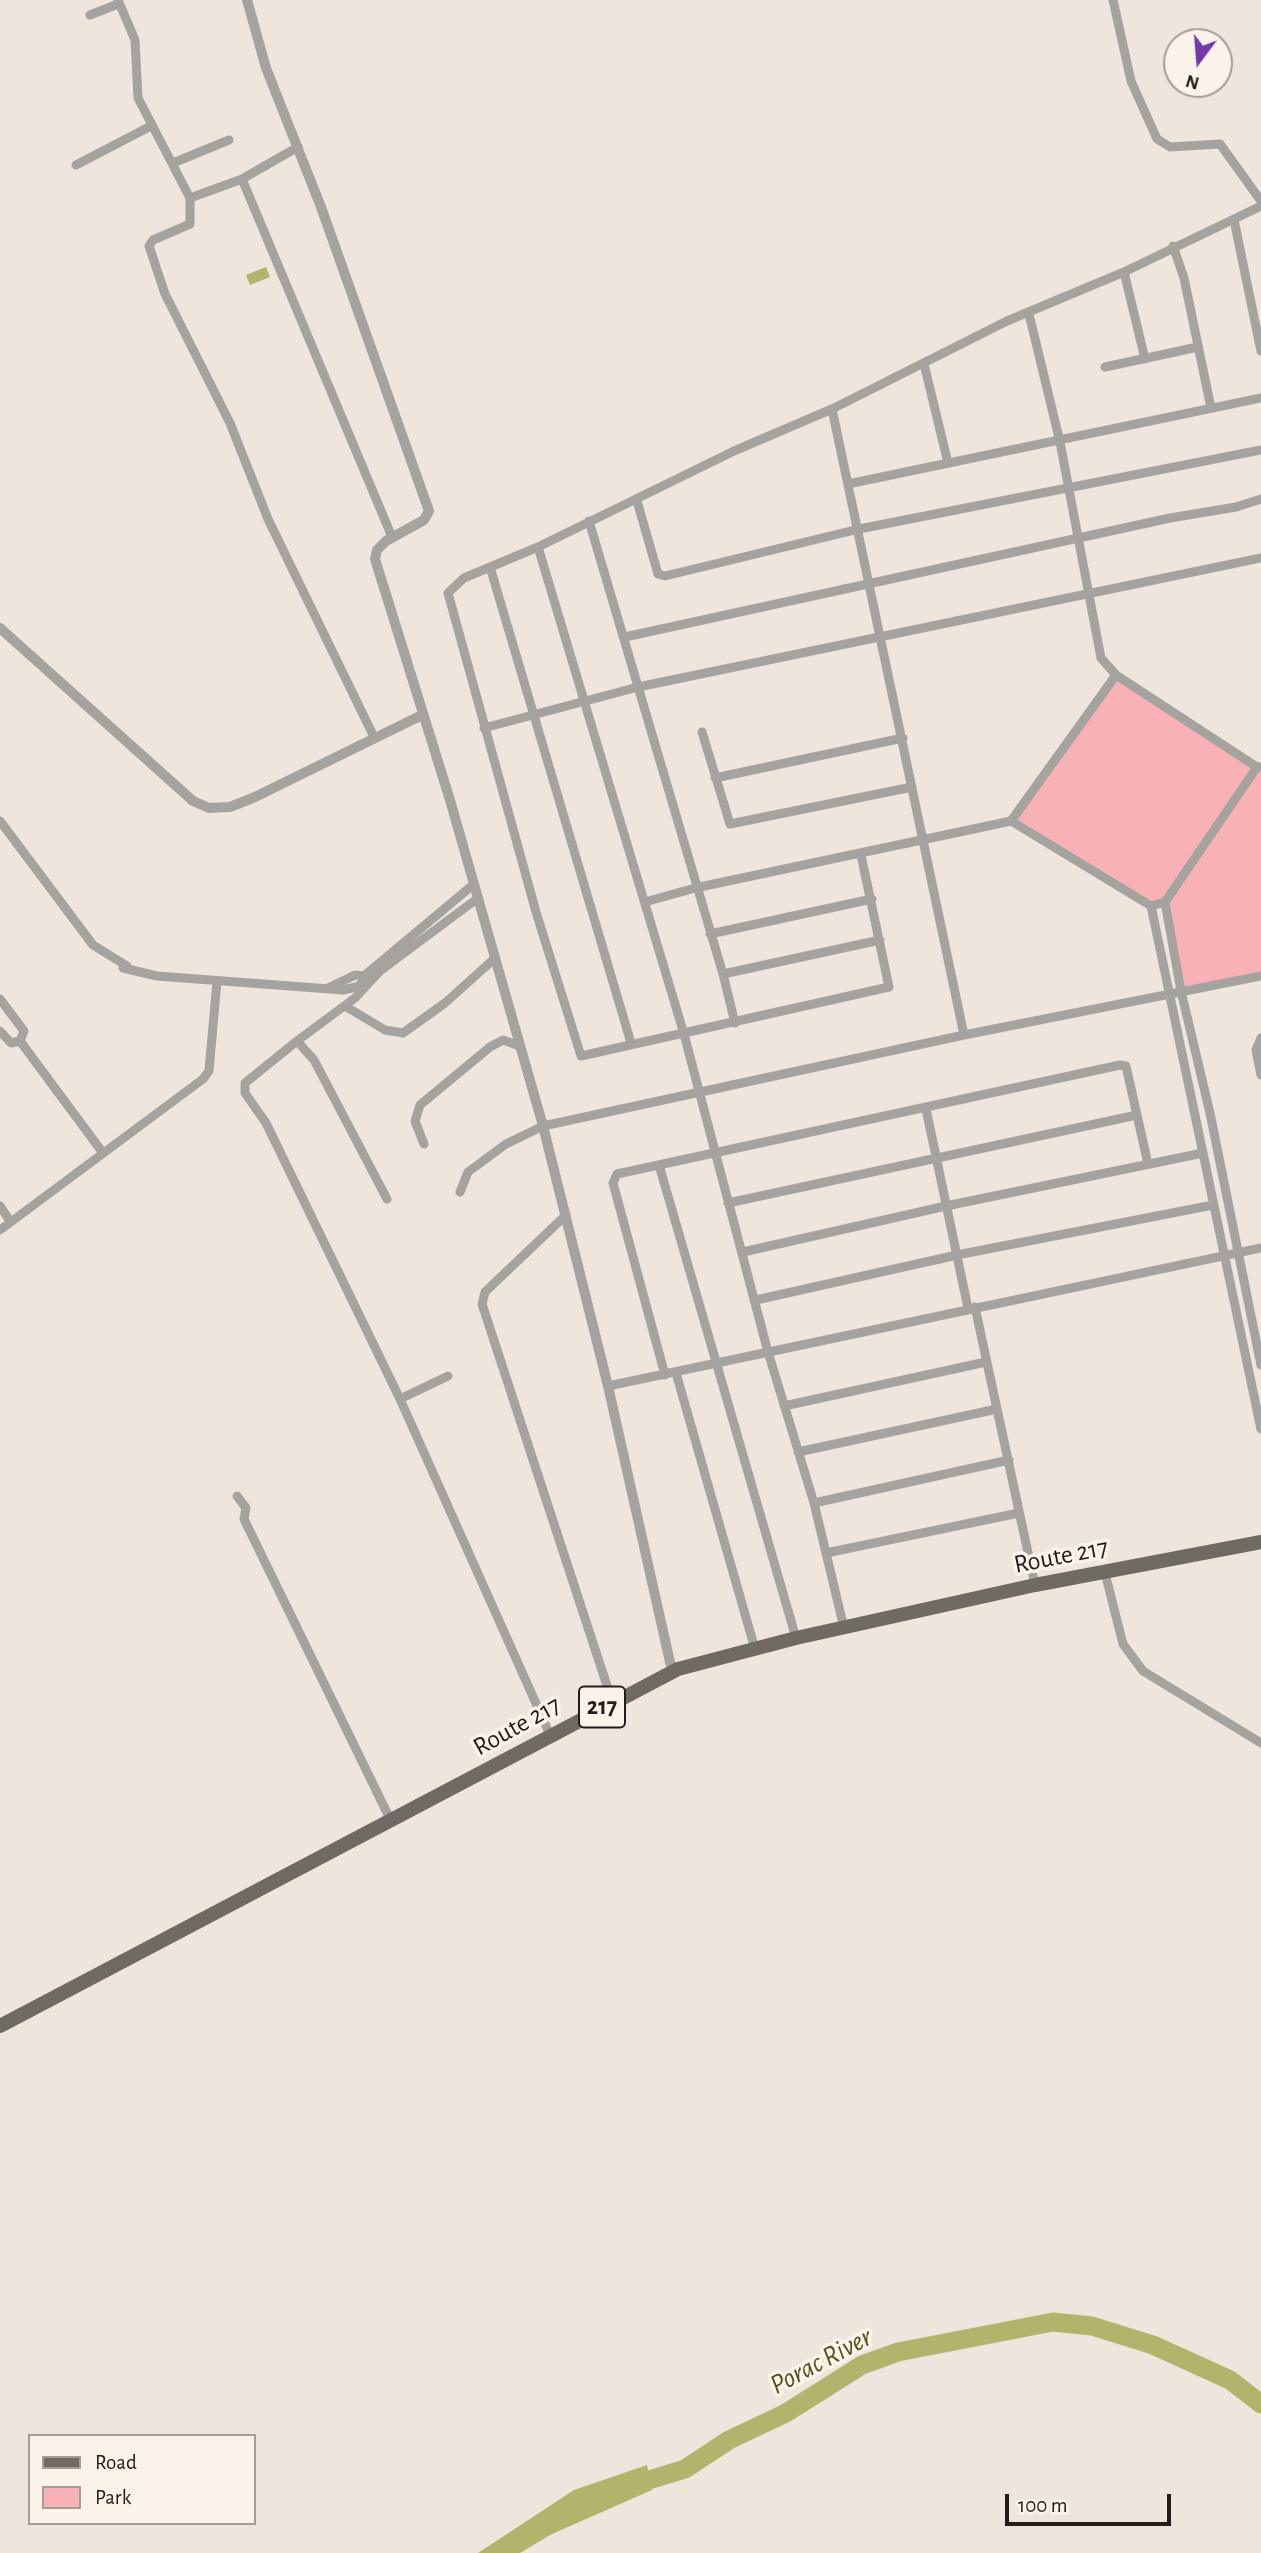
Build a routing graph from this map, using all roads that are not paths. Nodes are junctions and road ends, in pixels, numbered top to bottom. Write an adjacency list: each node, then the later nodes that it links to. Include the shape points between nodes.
1 (247, 0): 7 (street)
2 (1113, 0): 12 (street, via 1131,81 1157,139 1170,147 1220,144)
3 (118, 2): 4 (street); 5 (street, via 135,40 135,86)
4 (90, 15)
5 (151, 126): 8 (street); 9 (street)
6 (229, 140): 8 (street)
7 (298, 147): 10 (street); 35 (street, via 429,511 424,520)
8 (173, 163): 11 (street)
9 (76, 165)
10 (243, 179): 11 (street); 35 (street)
11 (190, 198): 52 (street, via 190,224 149,246 165,294 230,423 268,519)
12 (1261, 204): 13 (street)
13 (1234, 220): 14 (street); 16 (street)
14 (1173, 246): 15 (street); 18 (street)
15 (1124, 272): 17 (street); 20 (street)
16 (1257, 310): 19 (street)
17 (1029, 314): 21 (street); 26 (street)
18 (1198, 347): 20 (street); 24 (street)
19 (1261, 352)
20 (1145, 359): 22 (street)
21 (924, 364): 25 (street); 28 (street)
22 (1105, 367)
23 (1261, 398): 24 (street)
24 (1211, 408): 26 (street)
25 (832, 409): 29 (street); 32 (street, via 734,451)
26 (1060, 442): 28 (street); 30 (street)
27 (1261, 450): 30 (street)
28 (948, 463): 29 (street)
29 (848, 484): 34 (street)
30 (1068, 488): 34 (street); 36 (street)
31 (1261, 499): 36 (street)
32 (637, 501): 33 (street); 34 (street, via 658,574 665,576)
33 (589, 521): 37 (street); 43 (street)
34 (859, 529): 40 (street)
35 (392, 537): 49 (street, via 377,550 375,559)
36 (1077, 538): 40 (street); 41 (street)
37 (538, 547): 39 (street); 47 (street)
38 (1261, 558): 41 (street)
39 (490, 567): 48 (street); 50 (street, via 464,578 448,593)
40 (869, 583): 43 (street); 44 (street)
41 (1089, 596): 44 (street); 45 (street, via 1101,658)
42 (0, 628): 52 (street, via 193,801 209,808 230,807 254,797)
43 (625, 637): 46 (street)
44 (881, 637): 46 (street); 53 (street)
45 (1116, 675): 54 (street); 58 (street)
46 (638, 687): 47 (street); 62 (street)
47 (585, 699): 48 (street); 65 (street)
48 (531, 714): 50 (street); 85 (street)
49 (422, 715): 52 (street); 61 (street)
50 (484, 728): 85 (street, via 580,1056)
51 (702, 732): 55 (street)
52 (374, 737)
53 (903, 738): 55 (street); 56 (street)
54 (1259, 767): 66 (street)
55 (715, 778): 56 (street, via 727,822 733,824)
56 (912, 787): 59 (street)
57 (0, 821): 73 (street, via 93,945 127,966 123,968)
58 (1011, 821): 59 (street); 67 (street)
59 (922, 842): 60 (street); 81 (street)
60 (861, 855): 62 (street); 64 (street)
61 (474, 884): 63 (street); 73 (street, via 364,976 355,975 328,988)
62 (695, 888): 65 (street); 68 (street)
63 (478, 898): 70 (street); 77 (street, via 380,971)
64 (872, 899): 68 (street); 69 (street)
65 (645, 902): 80 (street)
66 (1165, 902): 67 (street); 74 (street)
67 (1151, 905): 75 (street)
68 (710, 934): 71 (street)
69 (880, 940): 71 (street); 78 (street, via 886,989)
70 (494, 958): 77 (street, via 445,1003 403,1033 385,1031); 86 (street)
71 (723, 974): 78 (street)
72 (1261, 976): 74 (street)
73 (217, 981): 93 (street, via 209,1071)
74 (1181, 991): 75 (street); 110 (street)
75 (1169, 992): 81 (street); 94 (street)
76 (0, 999): 83 (street, via 24,1031)
77 (345, 1006): 84 (street)
78 (734, 1023): 80 (street)
79 (0, 1031): 83 (street, via 11,1043)
80 (684, 1034): 85 (street); 88 (street)
81 (964, 1035): 88 (street)
82 (1261, 1038): 87 (street, via 1256,1050)
83 (20, 1041): 93 (street)
84 (297, 1041): 100 (street, via 314,1059); 126 (street, via 245,1083 245,1093 266,1123)
85 (631, 1043)
86 (517, 1045): 91 (street); 92 (street, via 503,1040 490,1047 420,1105 415,1121)
87 (1261, 1075)
88 (700, 1093): 91 (street); 95 (street)
89 (926, 1108): 90 (street, via 1124,1065); 95 (street); 96 (street)
90 (1137, 1115): 96 (street); 97 (street)
91 (543, 1126): 99 (street, via 506,1144 468,1172); 105 (street)
92 (424, 1144)
93 (103, 1153): 106 (street)
94 (1203, 1153): 97 (street); 102 (street)
95 (715, 1154): 98 (street); 101 (street)
96 (936, 1157): 101 (street); 104 (street)
97 (1149, 1164): 104 (street)
98 (659, 1165): 120 (street); 123 (street, via 617,1174 613,1182)
99 (460, 1192)
100 (387, 1199)
101 (728, 1203): 109 (street)
102 (1213, 1205): 111 (street); 112 (street)
103 (0, 1206): 106 (street)
104 (946, 1206): 109 (street); 111 (street)
105 (566, 1215): 125 (street); 144 (street, via 485,1292 481,1304)
106 (10, 1220): 107 (street)
107 (0, 1230)
108 (1261, 1248): 110 (street)
109 (743, 1252): 113 (street)
110 (1237, 1253): 112 (street); 116 (street)
111 (957, 1255): 113 (street); 115 (street)
112 (1223, 1256): 115 (street); 127 (street)
113 (756, 1300): 117 (street)
114 (1261, 1305): 116 (street)
115 (971, 1307): 117 (street); 119 (street)
116 (1249, 1308): 118 (street)
117 (768, 1352): 120 (street); 128 (street)
118 (1260, 1353): 121 (street)
119 (986, 1362): 128 (street); 129 (street)
120 (718, 1364): 122 (street); 141 (street)
121 (1261, 1365)
122 (676, 1373): 123 (street); 142 (street)
123 (665, 1375): 125 (street)
124 (448, 1376): 126 (street)
125 (608, 1387): 143 (street)
126 (400, 1399): 145 (street)
127 (1258, 1405): 130 (street)
128 (784, 1406): 131 (street)
129 (997, 1409): 131 (street); 132 (street)
130 (1261, 1429)
131 (798, 1452): 134 (street)
132 (1009, 1460): 134 (street); 135 (street)
133 (237, 1496): 147 (street, via 246,1508 244,1519)
134 (814, 1503): 137 (street)
135 (1019, 1513): 137 (street); 139 (street)
136 (1261, 1542): 138 (main road, Route 217 / 217)
137 (826, 1553): 140 (street)
138 (1105, 1573): 139 (main road, Route 217 / 217); 146 (street, via 1123,1644 1143,1671)
139 (1035, 1586): 140 (main road, Route 217 / 217)
140 (844, 1628): 141 (main road, Route 217 / 217)
141 (796, 1638): 142 (main road, Route 217 / 217)
142 (755, 1649): 143 (main road, Route 217 / 217)
143 (672, 1671): 144 (main road, Route 217 / 217)
144 (612, 1701): 145 (main road, Route 217 / 217)
145 (551, 1737): 147 (main road, Route 217 / 217)
146 (1261, 1743)
147 (391, 1821): 148 (main road, Route 217 / 217)
148 (0, 2026)

